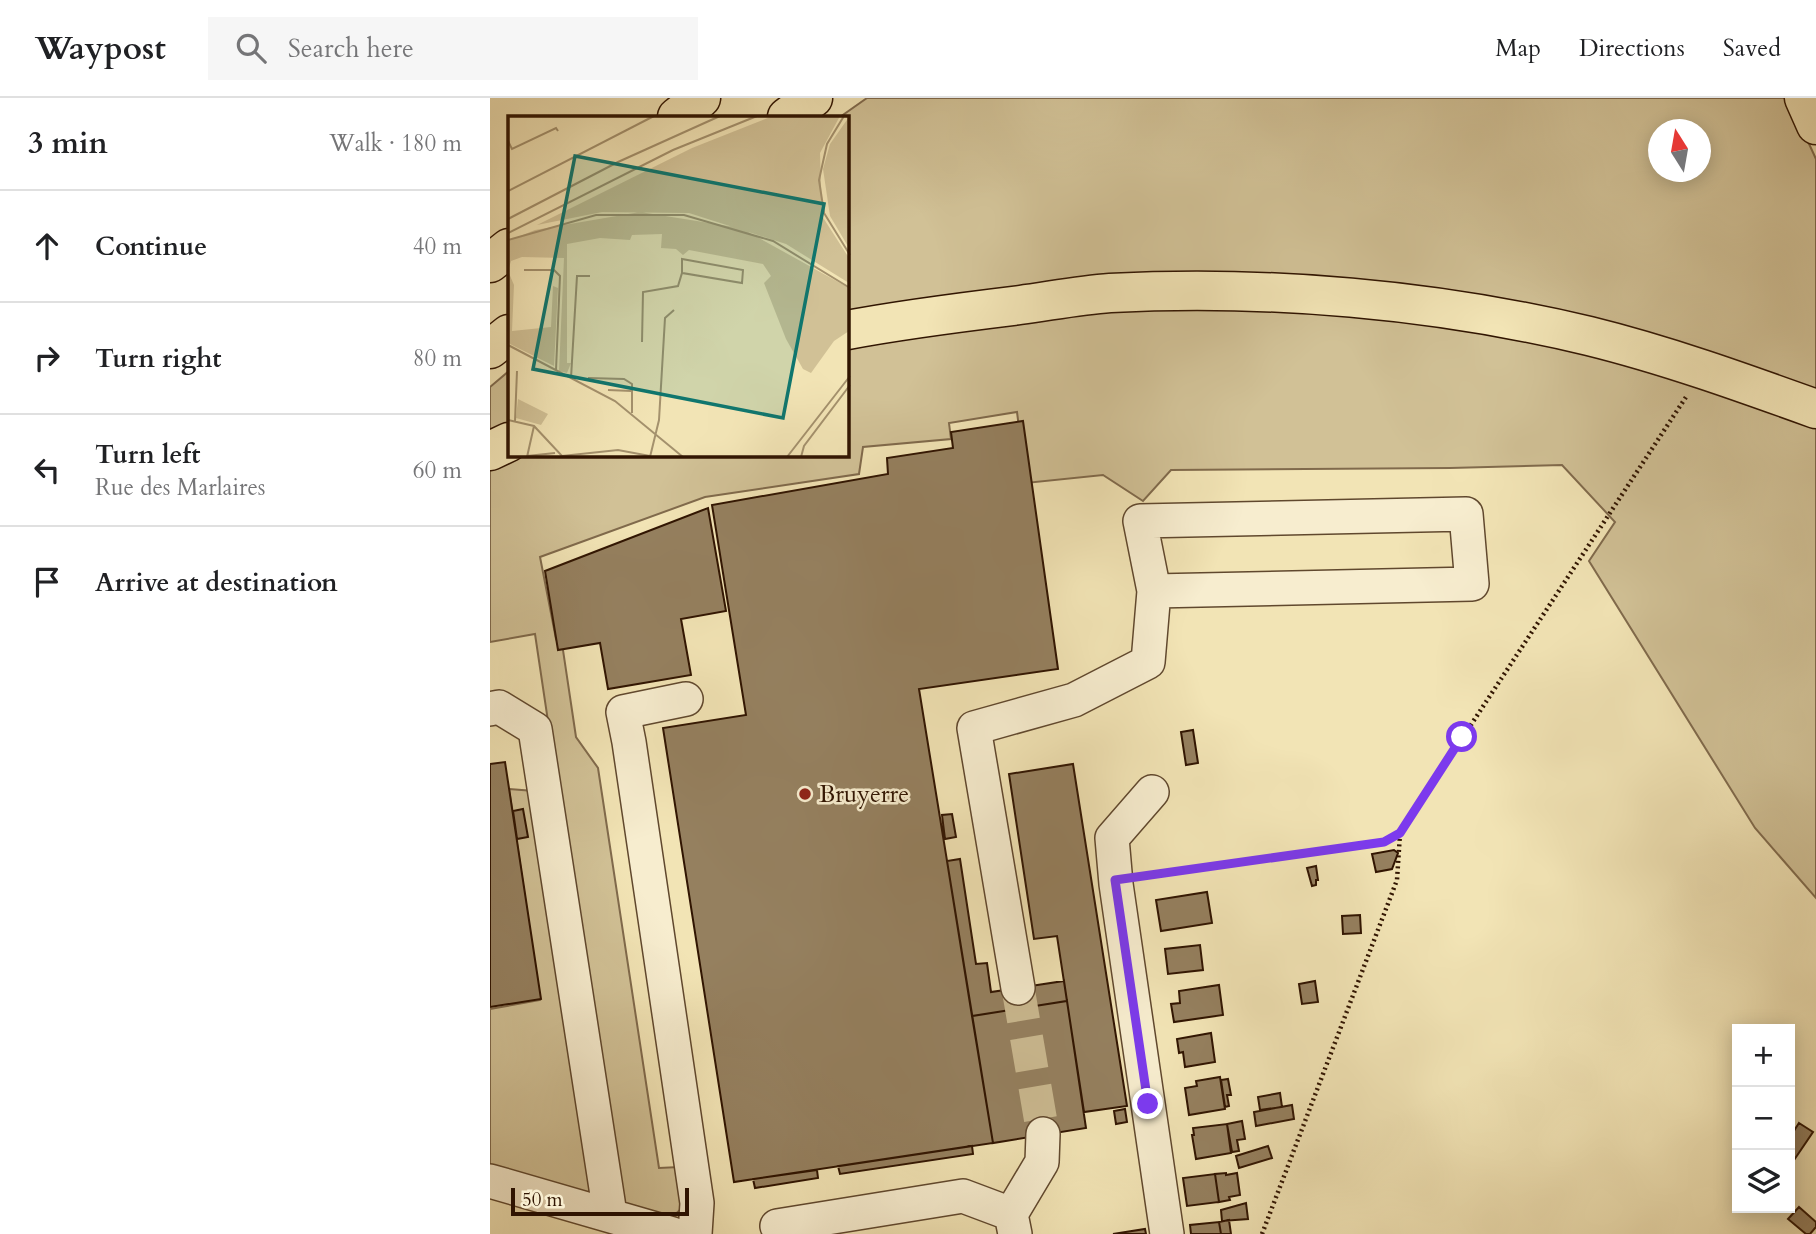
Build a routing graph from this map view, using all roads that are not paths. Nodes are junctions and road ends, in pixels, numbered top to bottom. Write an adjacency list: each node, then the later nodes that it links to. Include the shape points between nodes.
1 (701, 98): 4 (highway)
2 (814, 98): 5 (highway)
3 (1804, 98): 6 (highway)
4 (678, 116)
5 (788, 116)
6 (1816, 125)
7 (508, 249): 8 (highway)
8 (490, 263)
9 (849, 330): 12 (highway, via 1107,293 1345,296 1466,312 1589,337 1713,372)
10 (508, 335): 11 (highway)
11 (490, 349)
12 (1816, 409)
13 (508, 442): 14 (highway)
14 (490, 451)
15 (1154, 591): 15 (street, via 1472,584 1466,514 1140,521); 19 (street, via 1148,663 1074,700 974,728)
16 (685, 699): 26 (street, via 623,712 697,1203)
17 (490, 709): 22 (street, via 499,707 535,729)
18 (1153, 792): 27 (street, via 1112,838)
19 (1018, 988)
20 (1043, 1134): 23 (street, via 1042,1162)
21 (490, 1181): 22 (street)
22 (610, 1214): 25 (street)
23 (1013, 1224): 24 (street, via 963,1196)
24 (777, 1226)
25 (673, 1234)
26 (695, 1234)
27 (1167, 1234)

